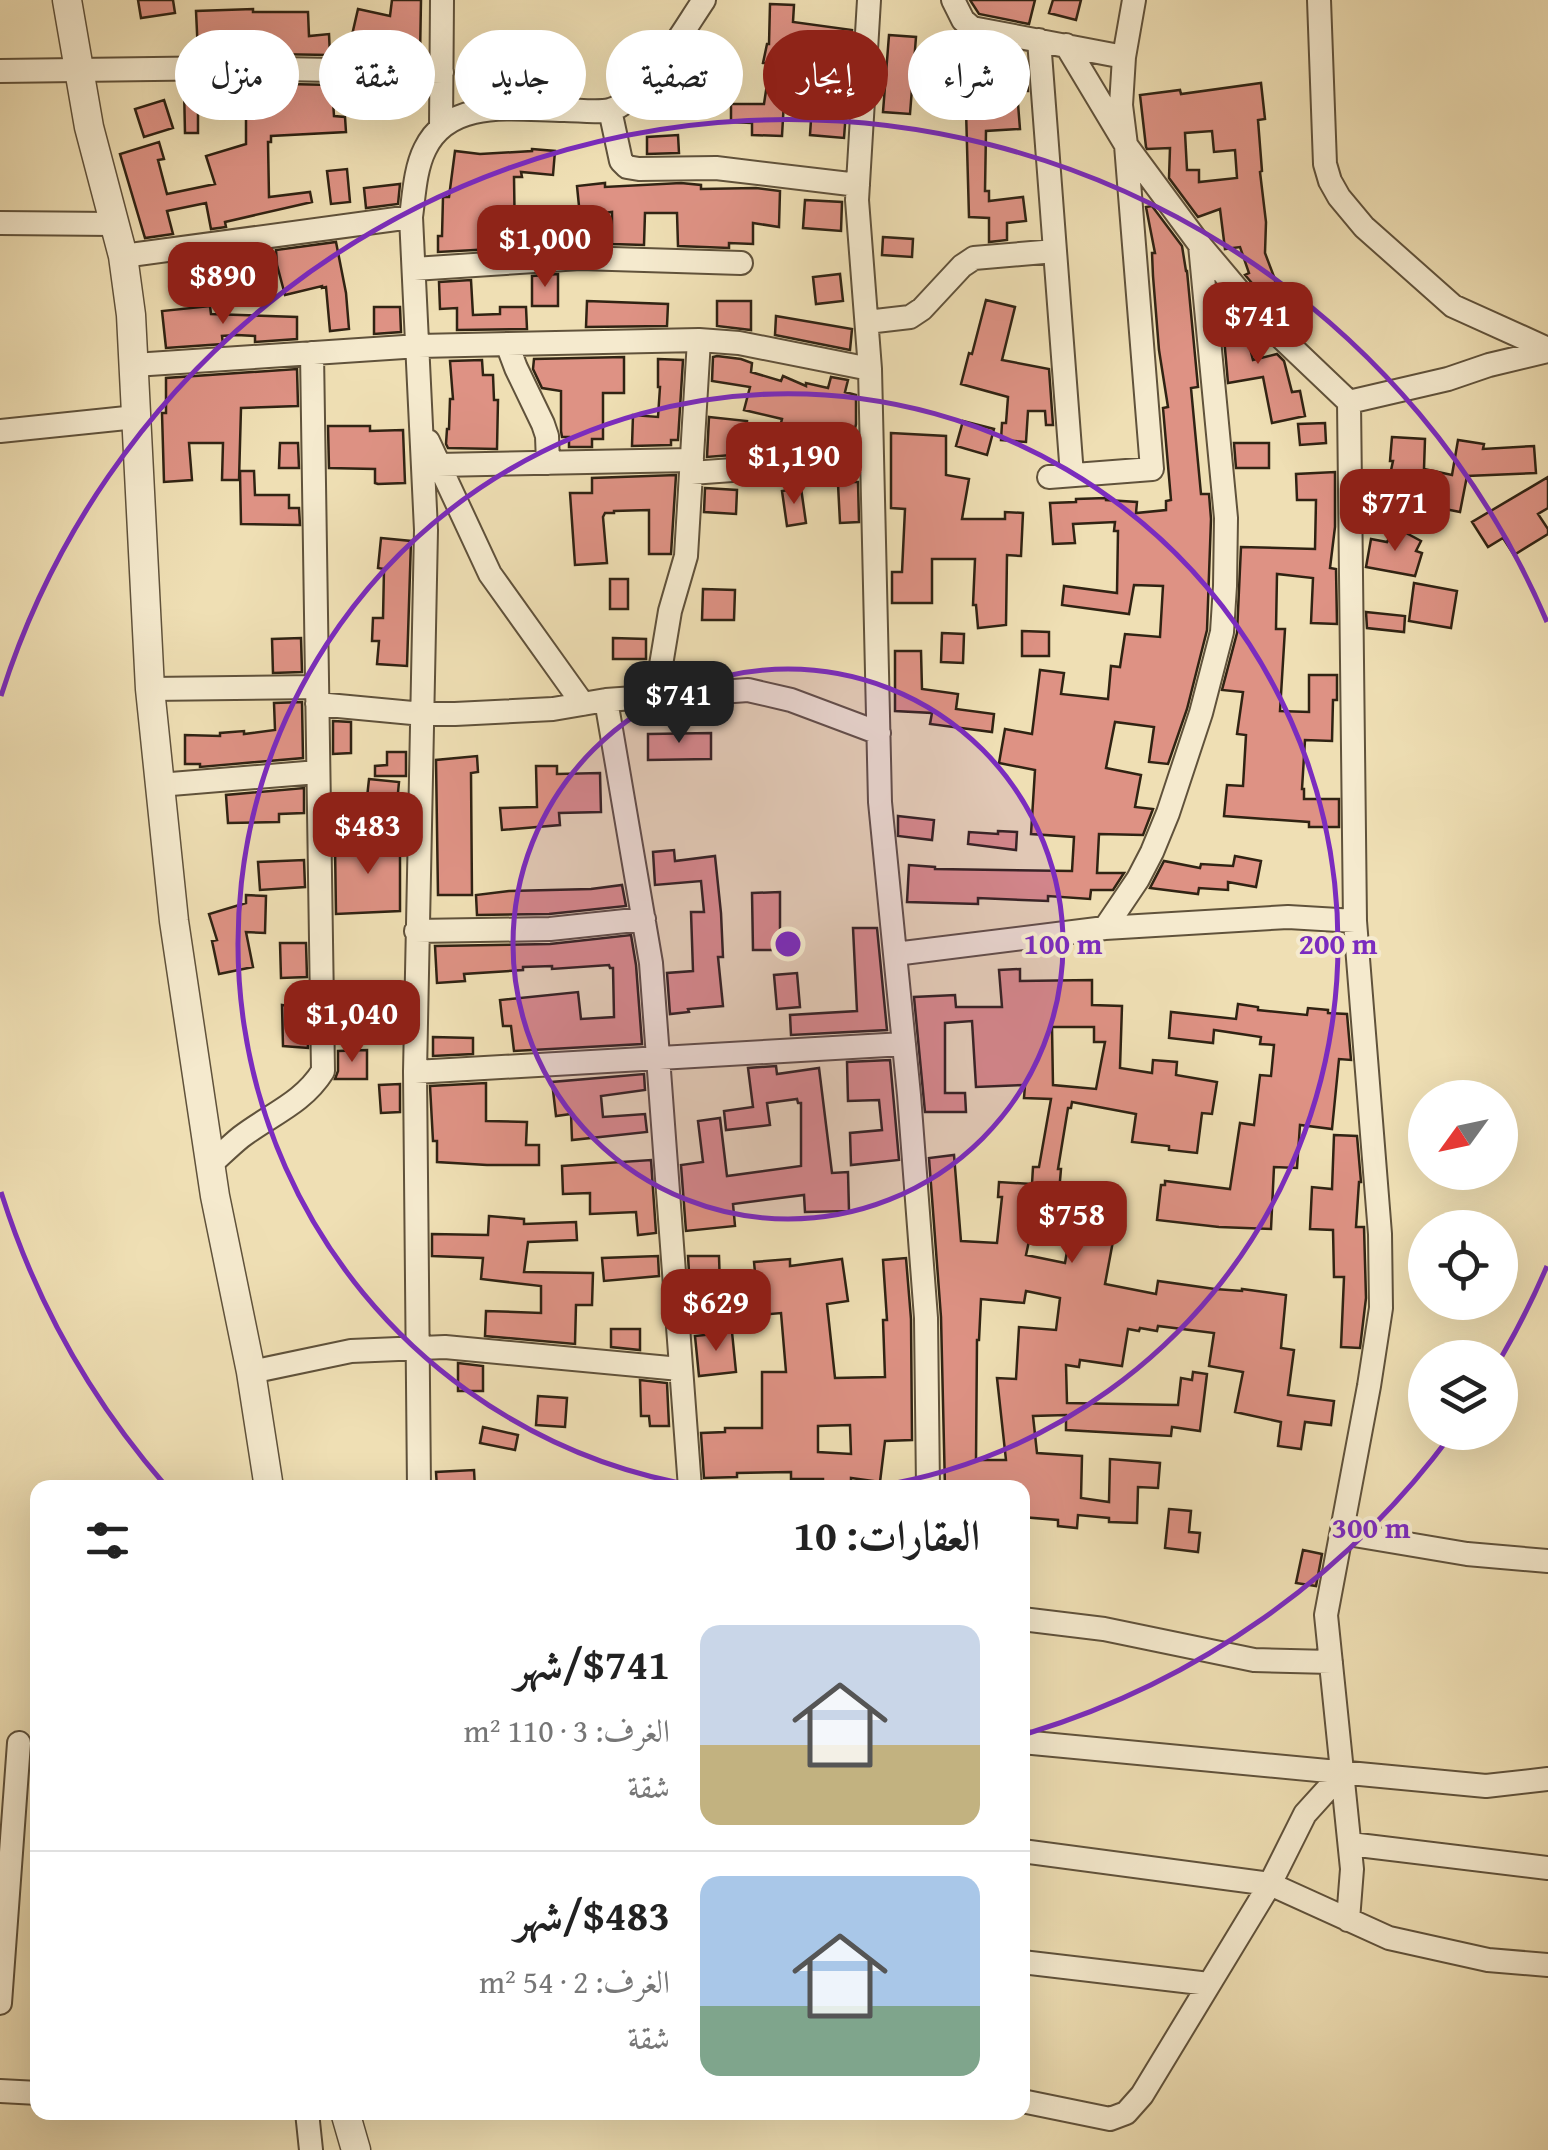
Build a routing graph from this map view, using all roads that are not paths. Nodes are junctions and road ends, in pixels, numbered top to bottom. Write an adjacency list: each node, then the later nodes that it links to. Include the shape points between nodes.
1 (67, 0): 13 (street)
2 (442, 0): 14 (street)
3 (704, 0): 8 (street)
4 (869, 0): 19 (street)
5 (953, 0): 9 (street, via 972,28)
6 (1134, 0): 11 (street)
7 (1319, 0): 32 (street, via 1325,164 1339,197 1453,306)
8 (683, 30)
9 (1039, 40): 10 (street); 24 (street)
10 (1066, 46): 11 (street); 18 (street)
11 (1124, 57): 18 (street, via 1120,106)
12 (0, 71): 13 (street)
13 (79, 72): 14 (street); 22 (street)
14 (442, 72): 17 (street)
15 (606, 110): 17 (street, via 485,110 461,114)
16 (612, 120): 19 (street, via 627,167 716,168)
17 (442, 128): 20 (street, via 425,147)
18 (1126, 146): 23 (street); 24 (street, via 1152,470 1061,476)
19 (858, 185): 28 (street)
20 (411, 217): 25 (street); 27 (street)
21 (0, 223): 22 (street)
22 (114, 224): 25 (street)
23 (1200, 245): 36 (street, via 1264,321); 54 (street, via 1226,518 1222,632 1168,813)
24 (1055, 251): 28 (street, via 974,258 922,310)
25 (124, 256): 34 (street)
26 (740, 263): 27 (street, via 580,258)
27 (414, 269): 31 (street)
28 (867, 322): 35 (street)
29 (698, 340): 30 (street); 35 (street); 43 (street)
30 (506, 344): 31 (street); 41 (street, via 544,424)
31 (418, 346): 33 (street); 38 (street)
32 (1548, 350): 36 (street)
33 (312, 353): 34 (street); 45 (street)
34 (134, 364): 37 (street)
35 (870, 369): 40 (street)
36 (1349, 402): 53 (street)
37 (136, 417): 39 (street); 44 (street)
38 (422, 426): 42 (street); 48 (street)
39 (0, 432)
40 (872, 460): 43 (street); 49 (street)
41 (548, 462): 42 (street); 43 (street)
42 (438, 464): 47 (street, via 490,574)
43 (691, 466): 46 (street, via 686,556)
44 (150, 689): 45 (street); 51 (street)
45 (317, 695): 48 (street); 50 (street)
46 (656, 696): 47 (street); 49 (street, via 748,690)
47 (594, 702): 48 (street); 52 (street)
48 (423, 714): 55 (street)
49 (879, 733): 56 (street)
50 (318, 772): 51 (street); 60 (street, via 322,1071 297,1101)
51 (159, 785): 60 (street)
52 (644, 918): 55 (street, via 550,929); 58 (street)
53 (1355, 921): 54 (street, via 1288,917); 68 (street, via 1381,1308)
54 (1105, 928): 56 (street)
55 (416, 932): 59 (street)
56 (895, 954): 57 (street)
57 (904, 1044): 58 (street); 67 (street, via 926,1318)
58 (659, 1058): 59 (street); 62 (street)
59 (415, 1072): 61 (street)
60 (210, 1164): 63 (street)
61 (418, 1348): 62 (street); 63 (street, via 350,1352); 65 (street)
62 (680, 1369): 66 (street)
63 (251, 1372): 64 (street)
64 (267, 1480)
65 (419, 1480)
66 (689, 1480)
67 (928, 1480)
68 (1342, 1534): 69 (street); 71 (street, via 1326,1615)
69 (1548, 1561)
70 (1030, 1620): 71 (street, via 1254,1660)
71 (1332, 1662): 74 (street)
72 (1030, 1743): 74 (street)
73 (12, 1750): 84 (street)
74 (1342, 1772): 75 (street, via 1486,1786); 76 (street); 79 (street, via 1305,1814)
75 (1548, 1779)
76 (1350, 1844): 78 (street); 80 (street)
77 (1030, 1852): 79 (street)
78 (1548, 1868)
79 (1270, 1884): 80 (street); 83 (street)
80 (1348, 1920): 82 (street, via 1388,1938 1488,1960)
81 (1030, 1963): 83 (street)
82 (1548, 1965)
83 (1210, 1984): 87 (street, via 1126,2113 1110,2119)
84 (0, 2003)
85 (0, 2091): 86 (street)
86 (30, 2093)
87 (1030, 2104)
88 (309, 2120): 90 (street)
89 (347, 2120): 91 (street)
90 (311, 2150)
91 (356, 2150)

